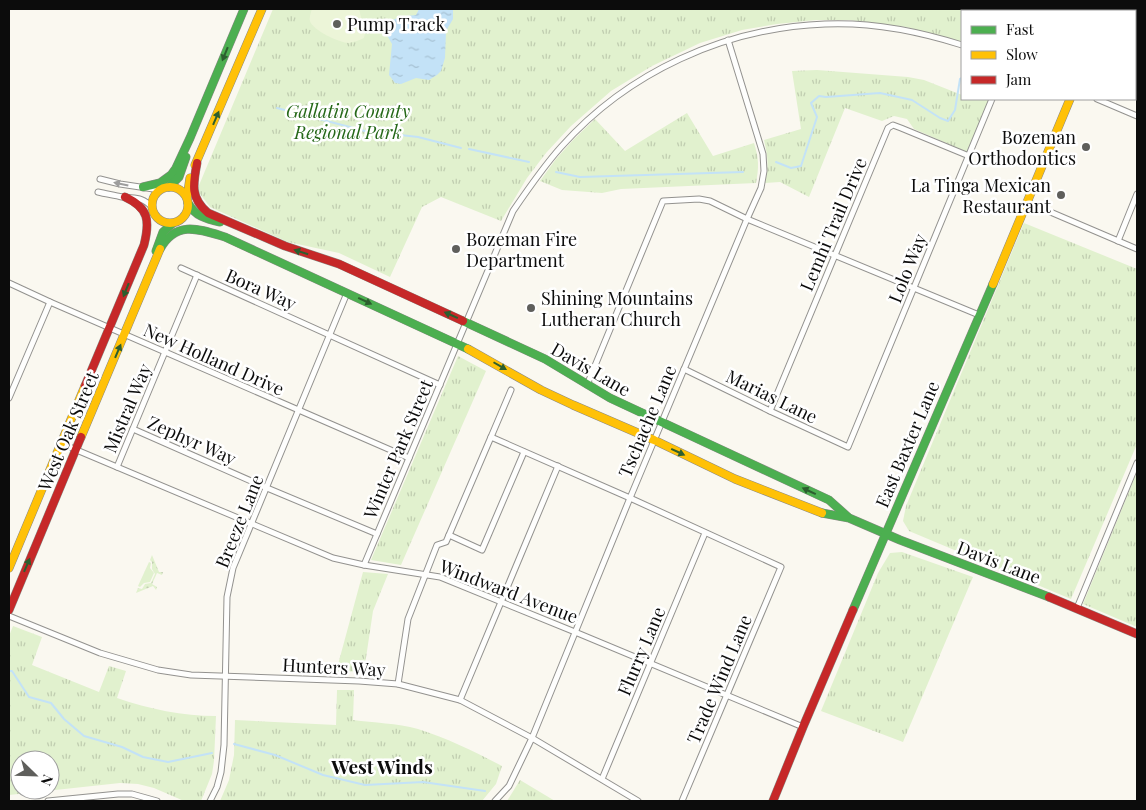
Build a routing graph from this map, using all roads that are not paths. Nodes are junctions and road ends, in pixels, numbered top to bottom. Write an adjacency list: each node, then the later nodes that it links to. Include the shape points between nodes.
1 (244, 9): 9 (main road, one-way to 9)
2 (262, 9): 11 (main road, one-way to 2)
3 (728, 40): 4 (street, Winter Park Street, via 794,26 853,24 917,33); 22 (street, Tschache Lane, via 763,154 761,188); 38 (street, Winter Park Street, via 670,63 633,85 609,102 562,146 513,211)
4 (961, 45)
5 (992, 100): 10 (street, Lolo Way)
6 (1070, 100): 20 (main road, East Baxter Lane)
7 (1098, 100): 8 (street)
8 (1137, 116)
9 (190, 138): 13 (main road, via 171,175 160,184); 14 (main road, via 179,177)
10 (969, 156): 29 (street, Lemhi Trail Drive, via 901,128 888,128); 34 (street, Lolo Way)
11 (197, 163): 19 (main road, via 191,174); 24 (main road, via 193,187 195,198 206,211)
12 (100, 179): 13 (street, one-way to 12)
13 (143, 187): 15 (street)
14 (169, 187): 15 (main road); 19 (main road, via 183,192)
15 (160, 190): 21 (main road, via 152,200)
16 (98, 192): 18 (street)
17 (1137, 194): 26 (street)
18 (125, 197): 21 (street, via 147,202); 27 (main road, via 140,205 147,216 148,233)
19 (187, 200): 23 (main road, via 186,214); 24 (main road, via 194,213)
20 (1027, 202): 26 (street); 37 (main road, East Baxter Lane)
21 (152, 210): 23 (main road, via 161,221); 27 (main road, via 153,228)
22 (747, 219): 29 (street); 44 (street, Tschache Lane); 46 (street, via 710,201 663,201)
23 (175, 223): 25 (main road, via 202,226); 30 (main road, via 163,231)
24 (229, 223): 38 (main road, Davis Lane, one-way to 24, via 339,264)
25 (225, 237): 30 (main road, via 187,228 174,232); 35 (main road, Davis Lane)
26 (1118, 240): 28 (street)
27 (144, 245): 39 (main road, West Oak Street, one-way to 39)
28 (1137, 249)
29 (836, 255): 34 (street); 50 (street, Lemhi Trail Drive)
30 (154, 263): 40 (main road, West Oak Street)
31 (181, 268): 32 (street, Bora Way)
32 (197, 275): 41 (street, Bora Way); 43 (street, Mistral Way)
33 (9, 283): 36 (street, New Holland Drive)
34 (914, 288): 37 (street); 56 (street, Lolo Way)
35 (347, 293): 41 (street, Breeze Lane); 42 (main road, Davis Lane, one-way to 42)
36 (50, 302): 39 (street, New Holland Drive); 48 (street)
37 (979, 315): 69 (main road, East Baxter Lane)
38 (466, 322): 42 (street, Winter Park Street); 46 (main road, Davis Lane, via 545,359)
39 (110, 328): 40 (street, New Holland Drive); 55 (main road, West Oak Street)
40 (125, 334): 43 (street, New Holland Drive); 57 (main road, West Oak Street, one-way to 40)
41 (330, 335): 45 (street, Bora Way); 49 (street, Breeze Lane)
42 (457, 343): 45 (street, Winter Park Street); 54 (main road, Davis Lane, one-way to 54, via 541,390)
43 (165, 352): 49 (street, New Holland Drive); 52 (street, Mistral Way)
44 (684, 369): 50 (street, Marias Lane); 51 (street, Tschache Lane)
45 (440, 384): 59 (street, Winter Park Street)
46 (587, 385): 51 (main road, Davis Lane)
47 (510, 390): 53 (street)
48 (9, 398)
49 (298, 411): 59 (street, New Holland Drive); 63 (street, Breeze Lane)
50 (770, 411): 56 (street, Marias Lane)
51 (661, 423): 54 (street, Tschache Lane); 65 (main road, Davis Lane, one-way to 51, via 829,500)
52 (133, 430): 62 (street, Mistral Way); 63 (street, Zephyr Way)
53 (491, 437): 58 (street); 70 (street)
54 (654, 440): 64 (street, Tschache Lane); 65 (main road, Davis Lane, one-way to 65, via 735,478 824,514)
55 (60, 443): 57 (street, Windward Avenue); 72 (main road, West Oak Street)
56 (848, 447)
57 (76, 449): 62 (street, Windward Avenue); 76 (main road, West Oak Street, one-way to 57)
58 (524, 452): 61 (street); 70 (street, via 482,550)
59 (409, 458): 68 (street, Winter Park Street)
60 (1137, 463): 75 (street)
61 (558, 466): 64 (street); 74 (street)
62 (118, 467): 66 (street, Windward Avenue)
63 (266, 488): 66 (street, Breeze Lane); 68 (street, Zephyr Way)
64 (630, 498): 67 (street); 78 (street, Tschache Lane)
65 (849, 518): 69 (main road, Davis Lane)
66 (252, 524): 71 (street, Windward Avenue, via 334,558); 81 (street, Breeze Lane, via 233,568 227,597)
67 (705, 533): 80 (street, Flurry Lane); 83 (street, Trade Wind Lane, via 780,567)
68 (377, 534): 71 (street, Winter Park Street)
69 (885, 534): 75 (main road, Davis Lane); 85 (main road, East Baxter Lane)
70 (449, 536): 73 (street, via 446,542 436,545)
71 (364, 565): 73 (street, Windward Avenue)
72 (9, 568)
73 (425, 574): 74 (street, Windward Avenue); 82 (street, via 408,619)
74 (501, 602): 78 (street, Windward Avenue); 84 (street)
75 (1077, 608): 79 (main road, Davis Lane)
76 (9, 610)
77 (9, 616): 81 (street, Hunters Way, via 100,653 149,667 192,675)
78 (575, 632): 80 (street, Windward Avenue); 86 (street, Tschache Lane)
79 (1137, 634)
80 (650, 663): 83 (street, Windward Avenue); 87 (street, Flurry Lane)
81 (225, 676): 82 (street, Hunters Way); 90 (street, Breeze Lane, via 221,772)
82 (398, 684): 84 (street, Hunters Way)
83 (727, 695): 85 (street, Windward Avenue); 93 (street, Trade Wind Lane)
84 (460, 700): 86 (street, Hunters Way)
85 (803, 727): 94 (main road, East Baxter Lane)
86 (532, 738): 87 (street, Hunters Way); 91 (street, Tschache Lane, via 509,786)
87 (602, 779): 92 (street, Hunters Way)
88 (48, 801): 89 (street, via 118,794 132,794)
89 (156, 801)
90 (210, 801)
91 (495, 801)
92 (638, 801)
93 (682, 801)
94 (773, 801)

